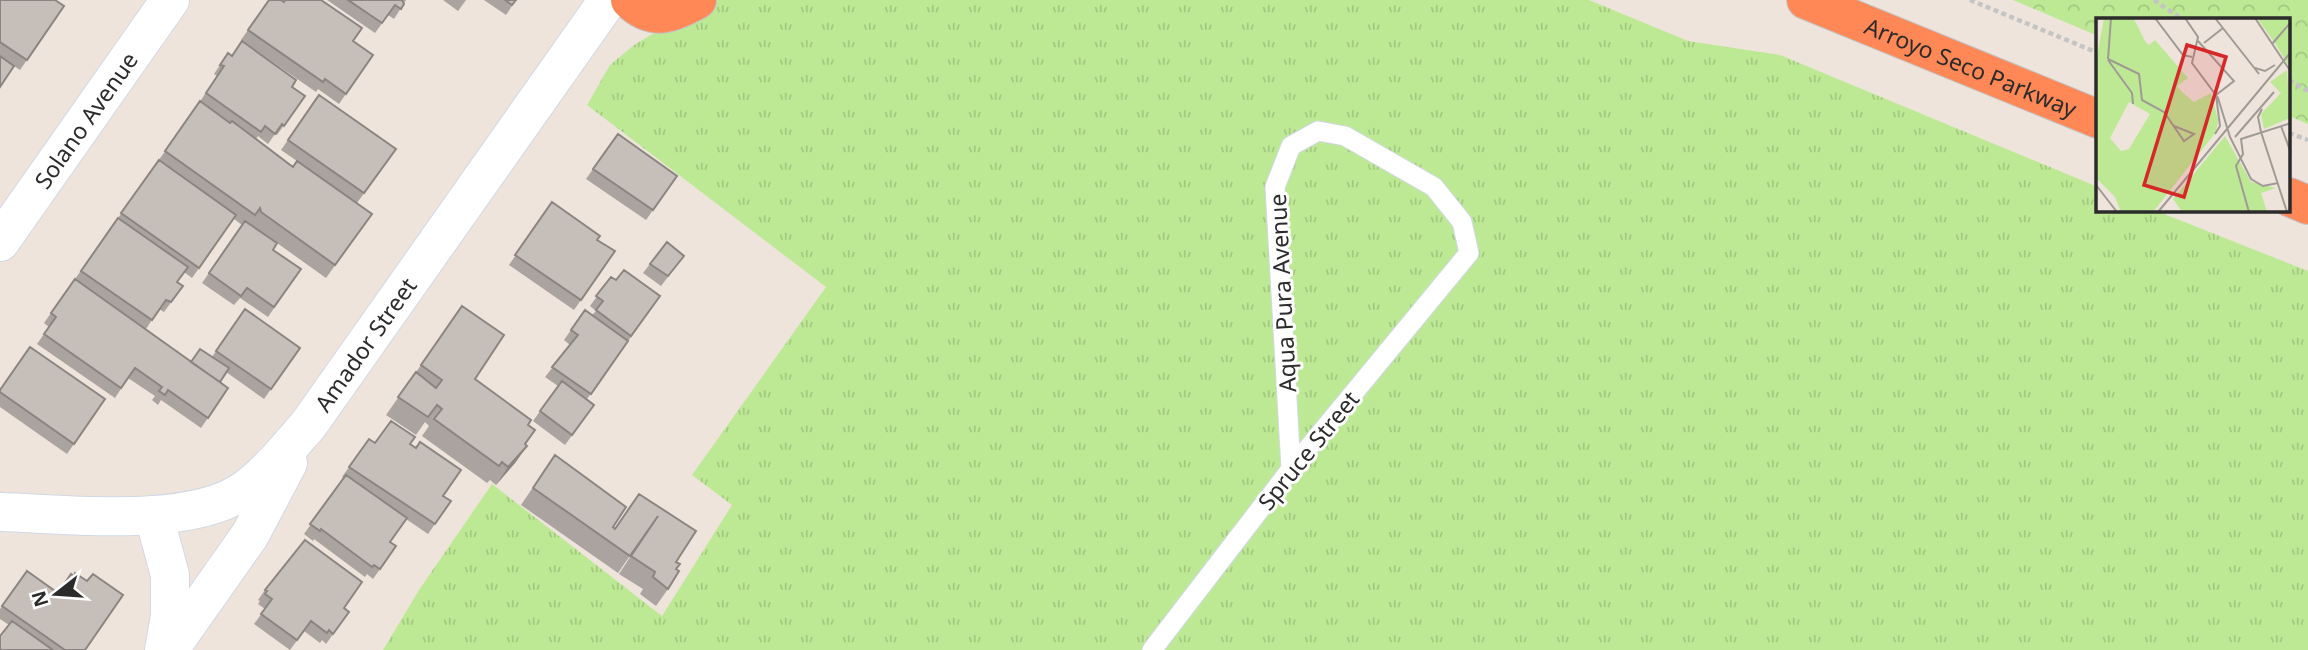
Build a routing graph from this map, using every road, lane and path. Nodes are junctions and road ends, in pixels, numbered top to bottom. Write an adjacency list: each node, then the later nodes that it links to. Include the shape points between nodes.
1 (170, 0): 17 (main road, Solano Avenue)
2 (608, 0): 19 (main road, Amador Street)
3 (630, 0): 4 (highway, via 655,14 674,13)
4 (697, 0)
5 (1806, 0): 12 (highway, Arroyo Seco Parkway)
6 (1970, 0): 9 (path)
7 (2154, 0): 8 (path)
8 (2181, 18)
9 (2096, 52)
10 (2290, 81): 11 (path)
11 (2308, 91)
12 (2096, 118)
13 (2290, 133): 14 (path)
14 (2308, 140)
15 (2290, 197): 16 (highway)
16 (2308, 205)
17 (0, 242)
18 (1469, 253): 20 (lane, Spruce Street); 20 (lane, Aqua Pura Avenue, via 1462,222 1434,187 1345,136 1318,131 1290,146 1275,187)
19 (309, 424): 22 (main road, Amador Street, via 272,467 244,490 213,505); 23 (main road, via 250,535)
20 (1291, 470): 24 (lane, Spruce Street)
21 (0, 512): 22 (main road, Amador Street)
22 (154, 516): 23 (main road, via 170,575)
23 (167, 650)
24 (1152, 650)

